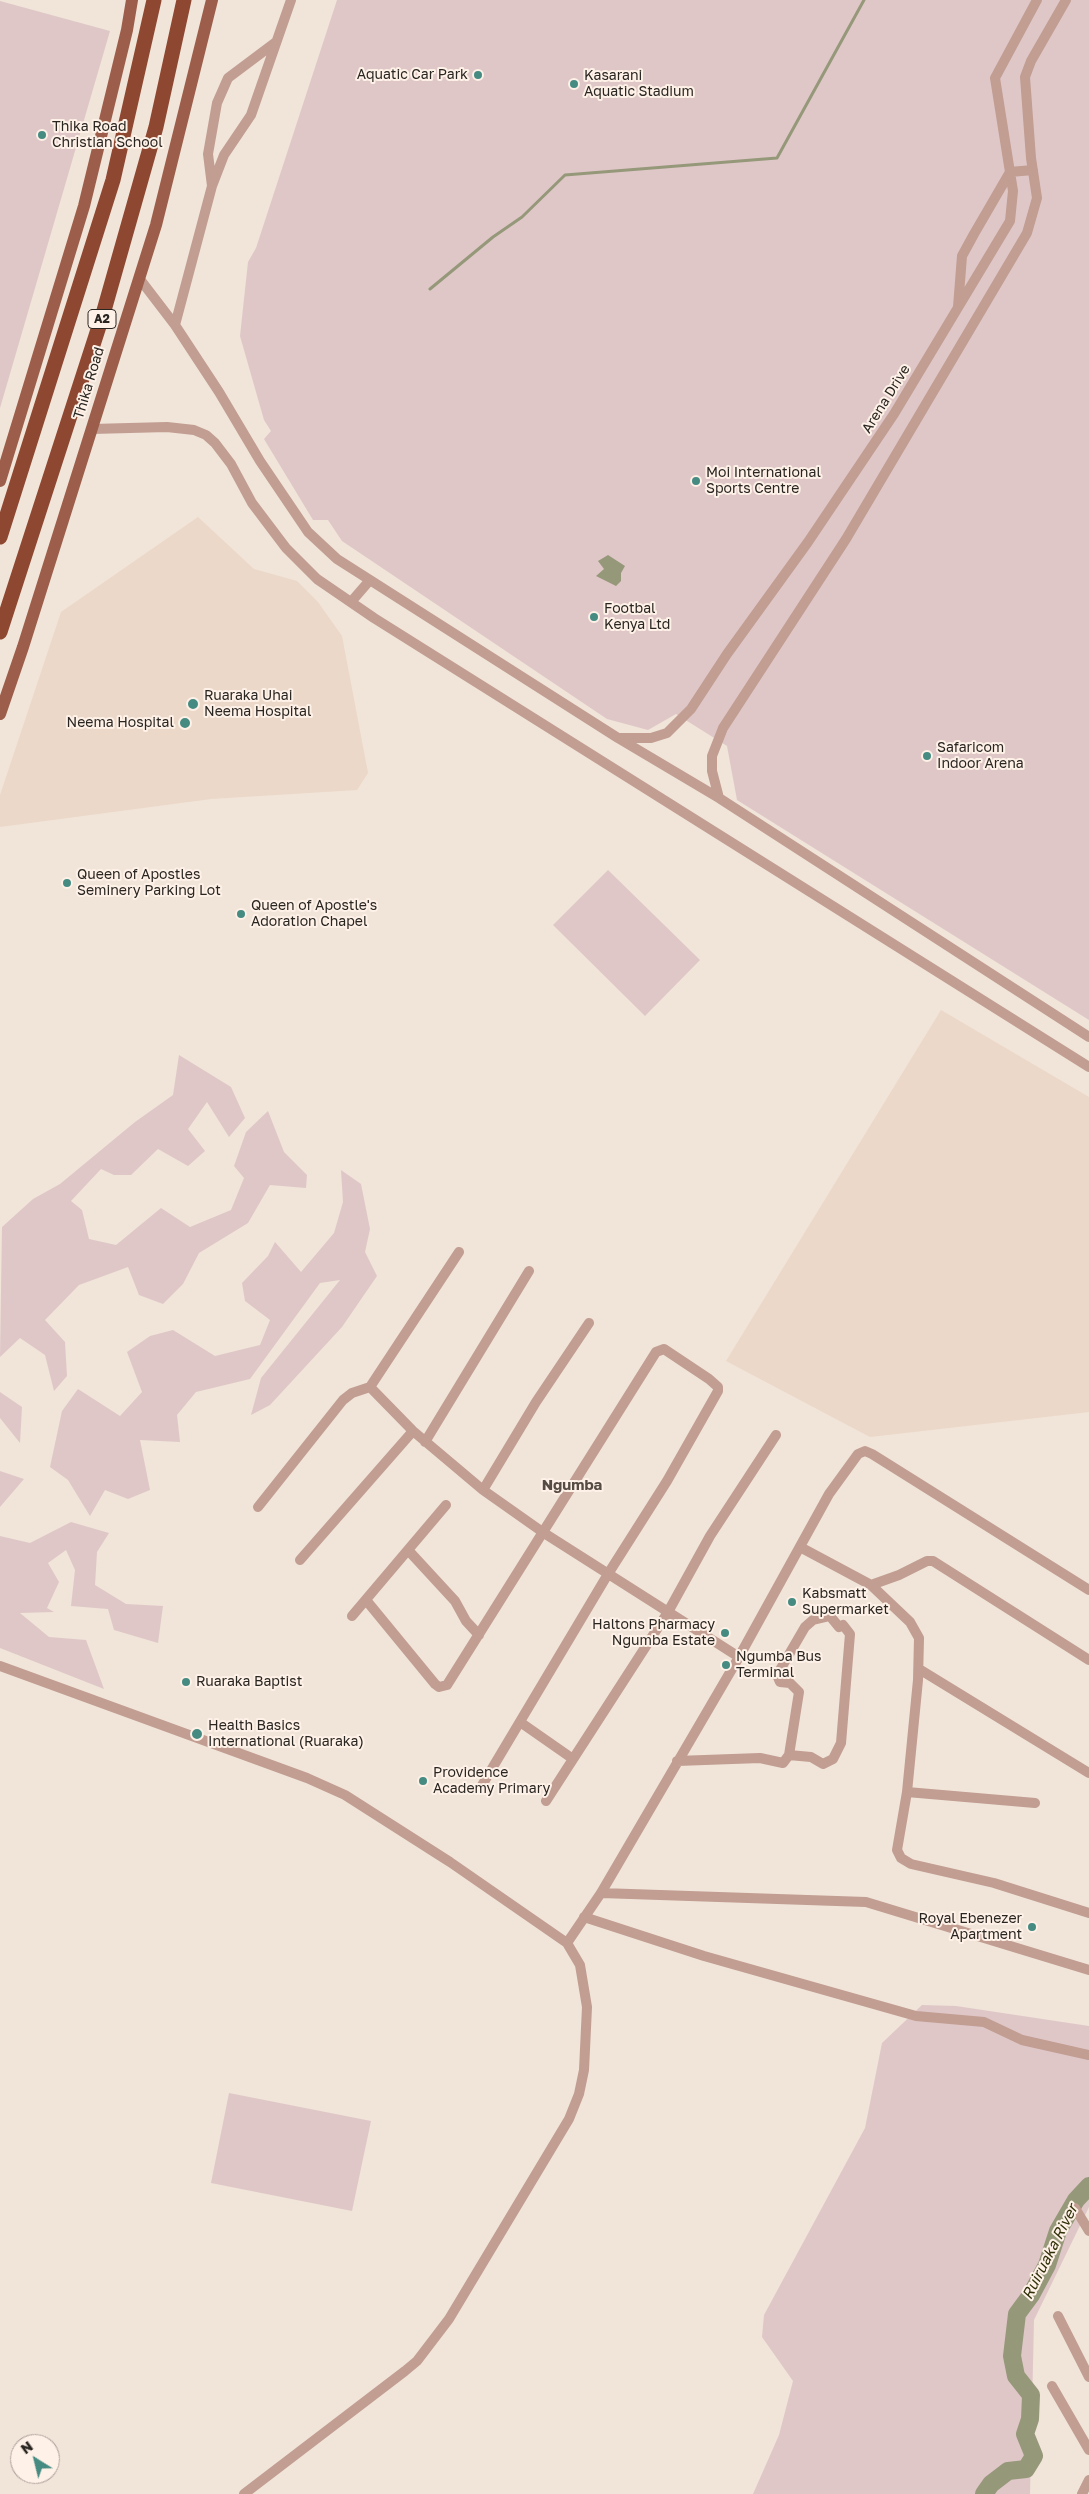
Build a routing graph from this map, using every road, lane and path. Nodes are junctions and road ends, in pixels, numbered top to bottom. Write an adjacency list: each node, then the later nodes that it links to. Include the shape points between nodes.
1 (132, 0): 16 (main road, via 84,206)
2 (154, 0): 17 (highway, A2, via 113,180)
3 (184, 0): 20 (highway, Thika Road / A2, via 156,127 104,314)
4 (212, 0): 12 (main road, Thika Road, via 156,225)
5 (291, 0): 8 (street)
6 (1037, 0): 10 (street, Arena Drive, via 996,78)
7 (1066, 0): 9 (street, via 1031,60 1026,77)
8 (276, 42): 11 (street, via 251,115 224,155); 11 (street, via 228,78 218,103 208,154)
9 (1033, 170): 10 (street); 23 (street, via 1037,198 1032,221 1010,264 846,540 723,728 712,756)
10 (1010, 172): 13 (street, via 962,256); 13 (street, Arena Drive, via 1013,191 1010,221)
11 (212, 186): 14 (street)
12 (138, 278): 14 (street); 15 (main road, Thika Road)
13 (958, 308): 22 (street, Arena Drive, via 894,414 691,709 667,732 651,738)
14 (175, 324): 18 (street, via 308,532 337,559)
15 (92, 429): 19 (street, via 167,427 206,435 231,464 252,503 286,548 317,578); 21 (main road, Thika Road)
16 (0, 476)
17 (0, 537)
18 (370, 580): 19 (street); 22 (street)
19 (351, 602): 25 (street)
20 (0, 632)
21 (0, 714)
22 (618, 738): 23 (street)
23 (718, 798): 24 (street)
24 (1089, 1037)
25 (1089, 1067)
26 (459, 1252): 29 (street)
27 (529, 1271): 32 (street)
28 (589, 1323): 33 (street)
29 (370, 1387): 30 (street); 35 (street, via 352,1393 344,1400)
30 (413, 1431): 32 (street); 39 (street)
31 (776, 1435): 44 (street, via 710,1536)
32 (425, 1442): 33 (street)
33 (483, 1490): 36 (street)
34 (446, 1505): 38 (street)
35 (258, 1507)
36 (544, 1533): 40 (street); 40 (street, via 656,1352 664,1349 709,1379 718,1391 667,1481); 46 (street)
37 (800, 1547): 41 (street); 42 (street, via 852,1460 865,1451); 47 (street)
38 (408, 1550): 43 (street); 46 (street, via 452,1597)
39 (300, 1560)
40 (608, 1574): 44 (street); 51 (street)
41 (871, 1585): 48 (street, via 927,1561 933,1562); 50 (street, via 915,1628 920,1642)
42 (1089, 1590)
43 (366, 1600): 45 (street); 46 (street, via 439,1687 447,1685)
44 (668, 1612): 47 (street); 53 (street)
45 (352, 1616)
46 (479, 1634)
47 (739, 1657): 54 (street)
48 (1089, 1660)
49 (0, 1666): 63 (street, via 307,1778 345,1795 450,1862)
50 (919, 1668): 55 (street); 57 (street)
51 (520, 1722): 53 (street); 56 (street)
52 (789, 1755): 52 (street, via 811,1758 823,1764 833,1759 840,1743 850,1634 843,1625 839,1628 830,1616 813,1620 805,1628 777,1675 780,1682 790,1683 799,1692); 54 (street, via 783,1762 760,1758)
53 (573, 1759): 58 (street)
54 (677, 1761): 60 (street)
55 (1089, 1773)
56 (481, 1787)
57 (906, 1792): 59 (street); 61 (street, via 897,1850 901,1858 911,1864 994,1884)
58 (546, 1801)
59 (1035, 1803)
60 (601, 1893): 62 (street); 64 (street, via 866,1902)
61 (1089, 1913)
62 (584, 1917): 63 (street); 65 (street, via 704,1956 916,2016 984,2022 1022,2040)
63 (567, 1944): 73 (street, via 580,1965 587,2007 584,2070 569,2119 449,2319 417,2361)
64 (1089, 1970)
65 (1089, 2055)
66 (1075, 2208): 67 (street)
67 (1089, 2231)
68 (1058, 2316): 69 (street)
69 (1089, 2377)
70 (1052, 2386): 71 (street)
71 (1089, 2450)
72 (1089, 2480): 74 (street)
73 (244, 2494)
74 (1082, 2494)

